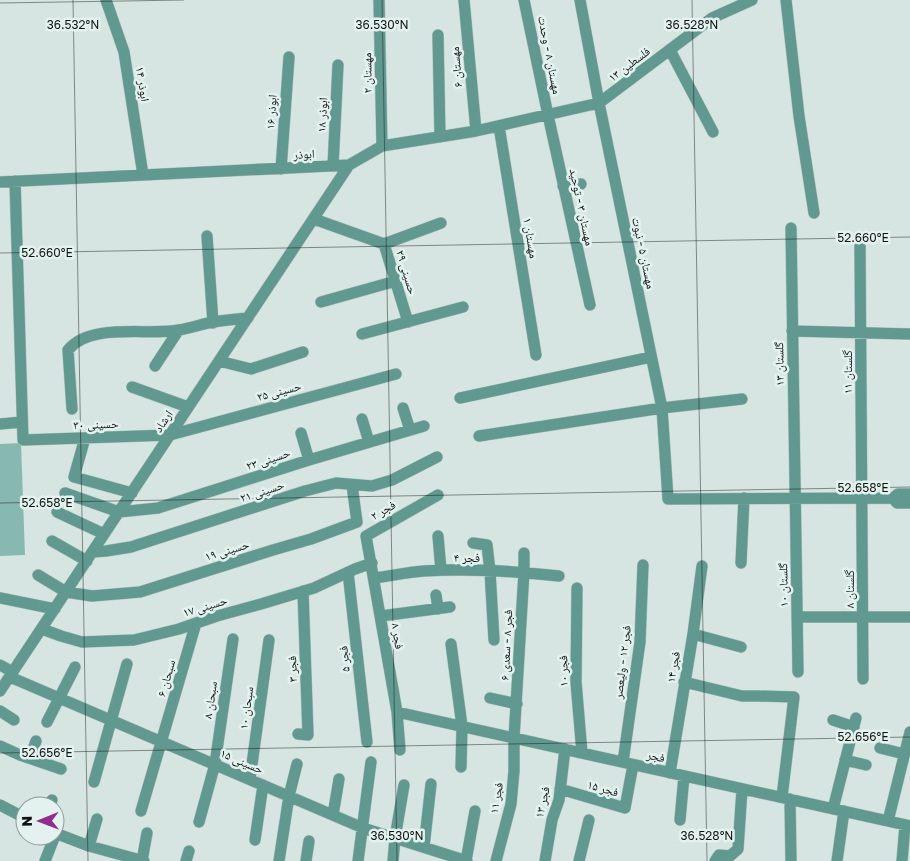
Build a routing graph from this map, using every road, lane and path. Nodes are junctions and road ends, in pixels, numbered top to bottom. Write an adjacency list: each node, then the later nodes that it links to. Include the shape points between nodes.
1 (106, 0): 22 (street, ابوذر ۱۴, via 124,52)
2 (379, 0): 18 (street, مهستان ۲)
3 (464, 0): 15 (street, مهستان ۶)
4 (524, 0): 13 (street, مهستان ۸ - وحدت)
5 (580, 0): 12 (street, مهستان ۵ - نبوت)
6 (752, 0): 9 (street, فلسطین ۱۳, via 712,18)
7 (786, 0): 27 (street)
8 (438, 35): 17 (street)
9 (670, 50): 12 (street, فلسطین ۱۳); 16 (street)
10 (289, 57): 21 (street, ابوذر ۱۶)
11 (338, 65): 20 (street, ابوذر ۱۸)
12 (599, 103): 13 (street, ابوذر); 48 (street, مهستان ۵ - نبوت)
13 (548, 115): 14 (street, ابوذر); 26 (street, مهستان ۳ - توحید)
14 (499, 126): 15 (street, ابوذر); 47 (street, مهستان ۱)
15 (476, 131): 17 (street, ابوذر)
16 (713, 132)
17 (440, 136): 18 (street, ابوذر)
18 (382, 146): 19 (street, ابوذر)
19 (349, 165): 20 (street, ابوذر); 28 (street, ارشاد)
20 (333, 166): 21 (street, ابوذر)
21 (281, 169): 22 (street, ابوذر)
22 (143, 175): 23 (street, ابوذر)
23 (15, 181): 24 (street, ابوذر); 60 (street)
24 (0, 182)
25 (581, 184): 26 (street)
26 (563, 186): 36 (street, مهستان ۳ - توحید)
27 (814, 213)
28 (314, 219): 32 (street, حسینی ۲۹); 38 (street, ارشاد)
29 (441, 223): 32 (street)
30 (790, 228): 42 (street, گلستان ۱۳)
31 (206, 236): 39 (street)
32 (384, 244): 34 (street, حسینی ۲۹)
33 (860, 246): 43 (street, گلستان ۱۱)
34 (396, 281): 35 (street); 40 (street, حسینی ۲۹)
35 (321, 302)
36 (590, 305)
37 (463, 307): 40 (street)
38 (248, 318): 39 (street); 49 (street, ارشاد)
39 (213, 322): 41 (street)
40 (408, 322): 44 (street)
41 (178, 331): 50 (street); 58 (street, via 97,334 74,343 68,350)
42 (792, 331): 43 (street); 77 (street, گلستان ۱۳)
43 (861, 332): 45 (street); 78 (street, گلستان ۱۱)
44 (362, 334)
45 (910, 334)
46 (303, 352): 49 (street, via 251,369)
47 (536, 355)
48 (651, 357): 53 (street); 57 (street, مهستان ۵ - نبوت)
49 (219, 361): 55 (street, ارشاد)
50 (155, 366)
51 (396, 374): 65 (street, حسینی ۲۵)
52 (132, 386): 55 (street)
53 (460, 398)
54 (742, 399): 57 (street)
55 (188, 408): 65 (street, ارشاد)
56 (403, 408): 63 (street)
57 (662, 408): 66 (street); 76 (street, مهستان ۵ - نبوت, via 668,499)
58 (72, 409)
59 (362, 419): 68 (street)
60 (22, 422): 61 (street); 67 (street, حسینی ۳۰, via 23,440)
61 (0, 424)
62 (424, 426): 63 (street, حسینی ۲۳)
63 (410, 430): 68 (street, حسینی ۲۳)
64 (301, 433): 70 (street)
65 (170, 435): 67 (street, حسینی ۳۰); 73 (street, ارشاد)
66 (479, 436)
67 (85, 438): 73 (street, via 74,477)
68 (369, 442): 70 (street, حسینی ۲۳)
69 (437, 457): 71 (street, حسینی ۲۱, via 392,480 372,486)
70 (309, 460): 82 (street, حسینی ۲۳, via 158,508)
71 (352, 485): 88 (street, حسینی ۲۱, via 336,483 313,489 132,547); 102 (street, حسینی ۱۹, via 357,522 140,592 92,596)
72 (65, 493): 82 (street)
73 (132, 493): 82 (street, ارشاد)
74 (910, 494): 79 (street, via 898,494)
75 (438, 495): 89 (street, فجر ۲, via 366,536)
76 (744, 498): 77 (street); 90 (street)
77 (795, 498): 78 (street); 107 (street, گلستان ۱۰)
78 (862, 498): 79 (street); 108 (street, گلستان ۸)
79 (893, 498): 80 (street, via 897,503)
80 (910, 504)
81 (57, 512): 83 (street)
82 (119, 512): 83 (street, ارشاد)
83 (104, 534): 88 (street, ارشاد)
84 (438, 536): 93 (street)
85 (52, 541): 88 (street)
86 (474, 543): 94 (street, via 487,545)
87 (524, 553): 96 (street, فجر ۸ - سعدی ۶)
88 (90, 556): 102 (street, ارشاد)
89 (372, 563): 95 (street, حسینی ۱۷); 99 (street, فجر ۸)
90 (741, 563)
91 (643, 565): 151 (street, فجر ۱۲ - ولیعصر, via 640,642)
92 (702, 566): 112 (street, فجر ۱۴)
93 (441, 570): 94 (street, فجر ۴); 99 (street, فجر ۴)
94 (490, 571): 96 (street, فجر ۴); 115 (street)
95 (348, 572): 101 (street, حسینی ۱۷); 141 (street, فجر ۵)
96 (524, 572): 98 (street, فجر ۴); 128 (street, فجر ۸ - سعدی ۶)
97 (38, 575): 102 (street)
98 (559, 576)
99 (374, 578): 106 (street, فجر ۸)
100 (577, 588): 146 (street, فجر ۱۰, via 576,682)
101 (303, 591): 110 (street, حسینی ۱۷); 137 (street, فجر ۳, via 308,735)
102 (66, 592): 105 (street, ارشاد)
103 (436, 595): 106 (street, via 444,608)
104 (0, 598): 105 (street)
105 (55, 609): 111 (street, ارشاد)
106 (381, 616): 130 (street, فجر ۸)
107 (797, 617): 108 (street); 121 (street, گلستان ۱۰)
108 (863, 617): 109 (street); 123 (street, گلستان ۸)
109 (910, 617)
110 (196, 623): 111 (street, حسینی ۱۷, via 134,640 82,642); 140 (street, سبحان ۶)
111 (42, 628): 122 (street, ارشاد)
112 (693, 634): 117 (street); 124 (street, فجر ۱۴)
113 (233, 639): 152 (street, سبحان ۸)
114 (270, 640): 159 (street, سبحان ۱۰)
115 (494, 640)
116 (451, 644): 135 (street)
117 (742, 647)
118 (128, 664): 132 (street)
119 (0, 665): 122 (street, حسینی ۱۵)
120 (75, 667): 126 (street)
121 (798, 672)
122 (11, 674): 125 (street, ارشاد); 126 (street, حسینی ۱۵)
123 (863, 679)
124 (684, 682): 157 (street, فجر ۱۴); 168 (street, via 742,696 794,697)
125 (0, 692)
126 (60, 698): 132 (street, حسینی ۱۵); 134 (street)
127 (490, 698): 128 (street)
128 (516, 704): 138 (street, فجر ۸ - سعدی ۶)
129 (0, 711): 131 (street)
130 (397, 712): 135 (street, فجر); 145 (street, فجر ۸)
131 (14, 720)
132 (111, 720): 140 (street, حسینی ۱۵); 161 (street)
133 (834, 720): 149 (street, via 855,722)
134 (47, 722)
135 (462, 726): 138 (street, فجر); 155 (street)
136 (910, 732): 147 (street)
137 (298, 734)
138 (514, 738): 144 (street, فجر); 198 (street, فجر ۱۱, via 511,804)
139 (36, 741): 148 (street)
140 (161, 742): 152 (street, حسینی ۱۵); 170 (street, سبحان ۶)
141 (367, 742)
142 (0, 746): 148 (street)
143 (880, 748): 147 (street)
144 (565, 749): 146 (street, فجر); 165 (street, فجر ۱۳)
145 (400, 750)
146 (582, 753): 151 (street, فجر)
147 (904, 754): 178 (street)
148 (30, 758): 156 (street)
149 (846, 760): 154 (street); 171 (street)
150 (371, 762): 181 (street)
151 (628, 763): 157 (street, فجر); 165 (street, فجر ۱۵, via 625,808)
152 (215, 764): 159 (street, حسینی ۱۵); 179 (street, سبحان ۸)
153 (296, 764): 167 (street)
154 (866, 765)
155 (461, 767)
156 (61, 769)
157 (670, 773): 158 (street, فجر)
158 (684, 776): 166 (street, فجر); 177 (street)
159 (250, 779): 163 (street, حسینی ۱۵)
160 (339, 779): 174 (street)
161 (94, 782)
162 (431, 784): 189 (street)
163 (264, 785): 167 (street, حسینی ۱۵); 185 (street)
164 (404, 785): 184 (street)
165 (560, 789): 199 (street, فجر ۱۳)
166 (742, 789): 168 (street, فجر); 201 (street, via 738,849 730,856 719,855)
167 (289, 796): 174 (street, حسینی ۱۵); 193 (street)
168 (786, 798): 171 (street, فجر); 202 (street)
169 (0, 805): 173 (street)
170 (141, 810)
171 (838, 810): 178 (street, فجر); 203 (street)
172 (475, 812): 197 (street)
173 (15, 813)
174 (333, 815): 181 (street, حسینی ۱۵)
175 (97, 819): 188 (street)
176 (589, 820): 200 (street)
177 (680, 820)
178 (888, 821): 180 (street, فجر)
179 (199, 822)
180 (907, 825): 204 (street)
181 (363, 828): 184 (street, حسینی ۱۵); 195 (street)
182 (147, 832): 192 (street)
183 (65, 836): 188 (street)
184 (395, 838): 189 (street, حسینی ۱۵); 196 (street)
185 (256, 840)
186 (309, 842): 194 (street)
187 (51, 846): 190 (street)
188 (93, 847): 191 (street); 192 (street)
189 (424, 847): 197 (street, حسینی ۱۵)
190 (45, 861)
191 (96, 861)
192 (142, 861)
193 (279, 861)
194 (306, 861)
195 (358, 861)
196 (393, 861)
197 (466, 861)
198 (496, 861)
199 (545, 861)
200 (579, 861)
201 (716, 861)
202 (791, 861)
203 (837, 861)
204 (902, 861)

